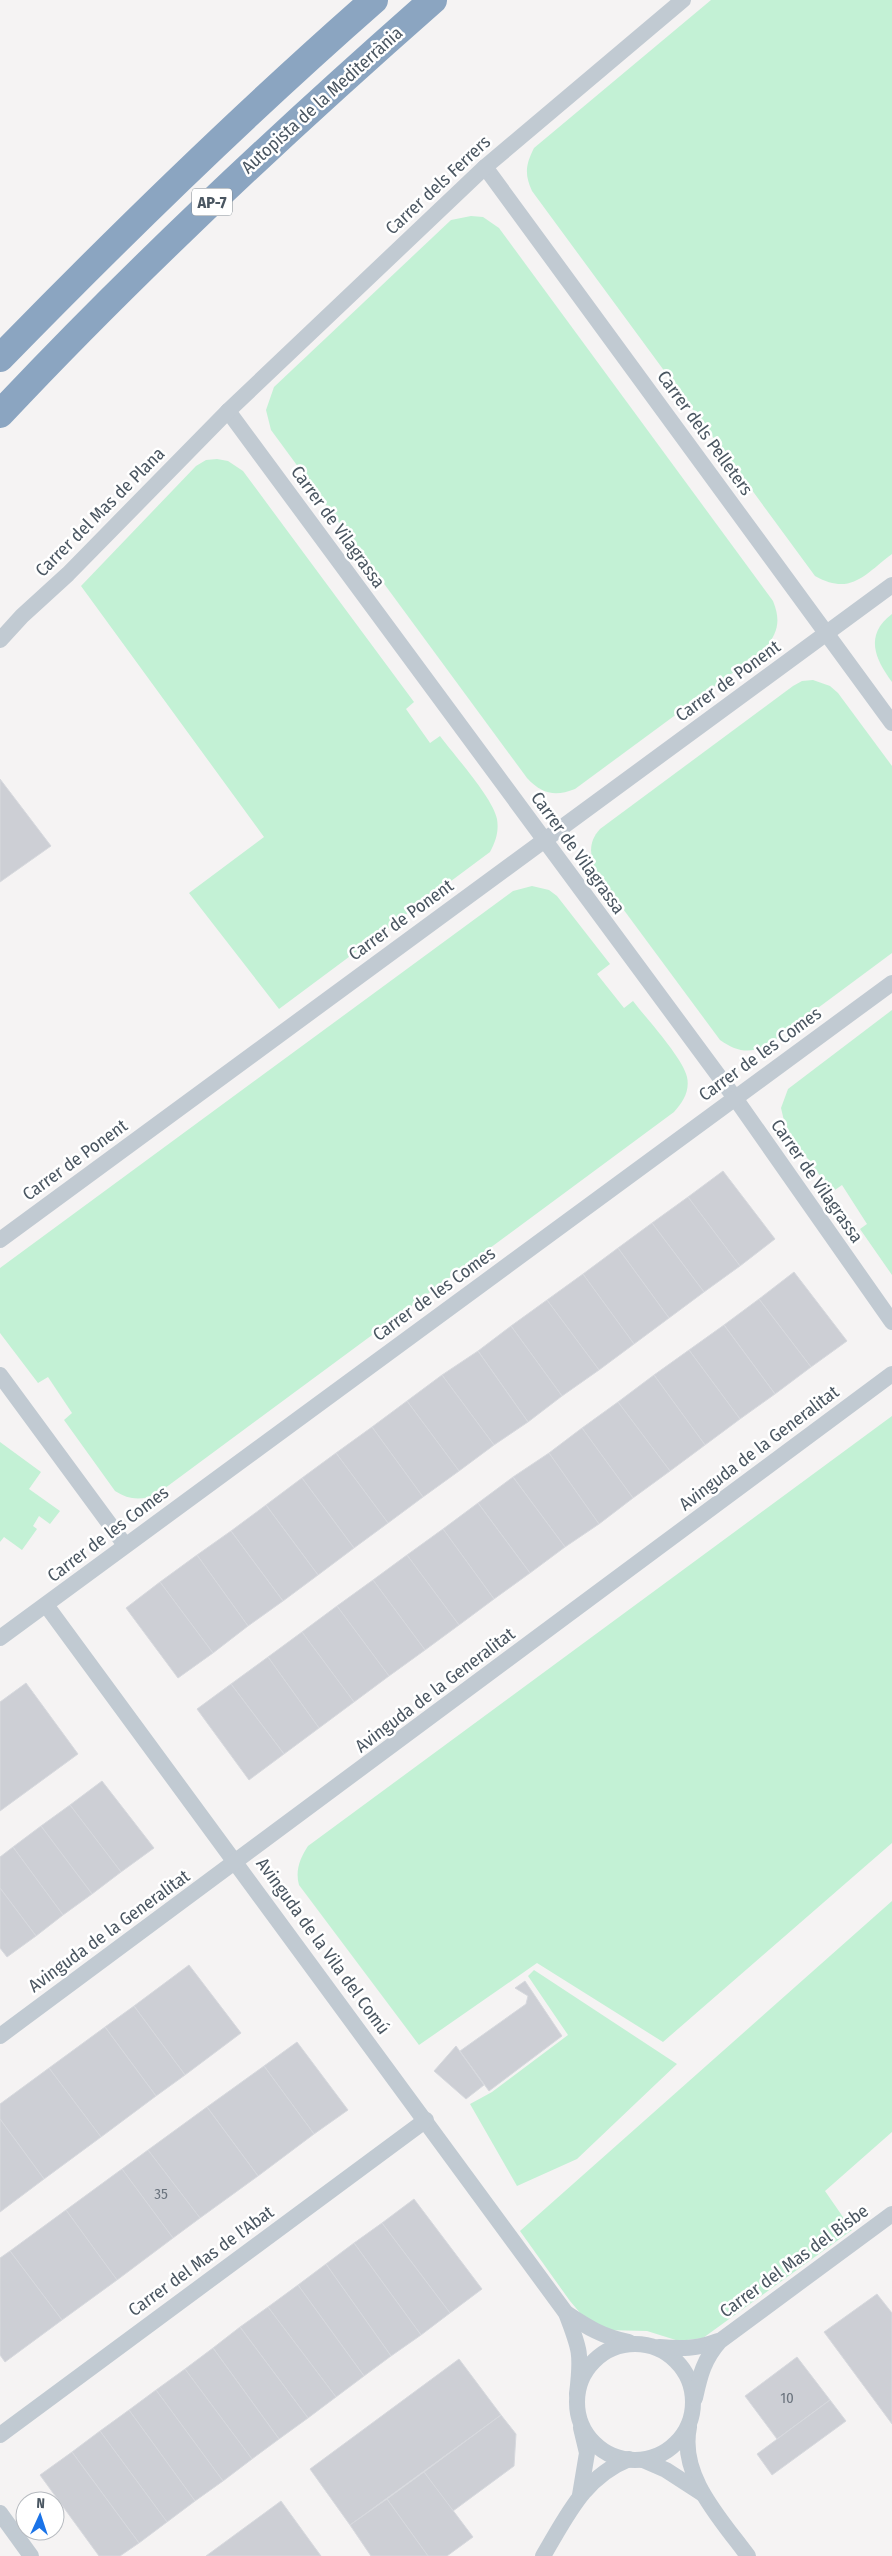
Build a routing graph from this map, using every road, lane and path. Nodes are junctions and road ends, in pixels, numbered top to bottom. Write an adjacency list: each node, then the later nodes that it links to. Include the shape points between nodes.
1 (374, 0): 5 (highway, AP-7, via 143,213)
2 (433, 0): 7 (highway, Autopista de la Mediterrània / AP-7, via 185,227)
3 (683, 0): 4 (street, Carrer dels Ferrers)
4 (485, 167): 6 (street, Carrer dels Ferrers); 9 (street, Carrer dels Pelleters)
5 (0, 358)
6 (228, 411): 10 (street, Carrer del Mas de Plana); 12 (street, Carrer de Vilagrassa)
7 (0, 414)
8 (892, 585): 9 (street, Carrer de Ponent)
9 (827, 634): 11 (street, Carrer dels Pelleters); 12 (street, Carrer de Ponent)
10 (0, 640)
11 (892, 723)
12 (544, 840): 14 (street, Carrer de Vilagrassa); 15 (street, Carrer de Ponent)
13 (892, 983): 14 (street, Carrer de les Comes)
14 (735, 1098): 16 (street, Carrer de Vilagrassa); 19 (street, Carrer de les Comes)
15 (0, 1240)
16 (892, 1322)
17 (892, 1374): 22 (street, Avinguda de la Generalitat)
18 (0, 1375): 19 (street)
19 (125, 1545): 20 (street, Carrer de les Comes)
20 (46, 1605): 21 (street, Carrer de les Comes); 22 (street, Avinguda de la Vila del Comú)
21 (0, 1638)
22 (236, 1862): 23 (street, Avinguda de la Generalitat); 24 (street, Avinguda de la Vila del Comú)
23 (0, 2036)
24 (426, 2120): 26 (street, Avinguda de la Vila del Comú); 32 (street, Carrer del Mas de l'Abat)
25 (892, 2214): 27 (street, Carrer del Mas del Bisbe)
26 (566, 2312): 28 (street, Avinguda de la Vila del Comú, via 608,2338); 29 (street, Avinguda de la Vila del Comú, via 580,2349)
27 (720, 2341): 28 (street, Carrer del Mas del Bisbe, via 686,2350); 31 (street, Carrer del Mas del Bisbe, via 701,2368)
28 (645, 2345): 29 (street, via 620,2346 604,2352 586,2370); 31 (street, via 670,2355 684,2370 692,2388)
29 (577, 2394): 30 (street)
30 (578, 2414): 33 (street, via 585,2432 598,2447 616,2457); 34 (street, via 587,2453)
31 (692, 2414): 33 (street, via 682,2436 669,2448); 35 (street, via 686,2456)
32 (0, 2434)
33 (636, 2459): 34 (street, via 606,2470); 35 (street, via 666,2470)
34 (580, 2494): 38 (street)
35 (703, 2494): 39 (street)
36 (0, 2513): 37 (street)
37 (31, 2556)
38 (543, 2556)
39 (748, 2556)

